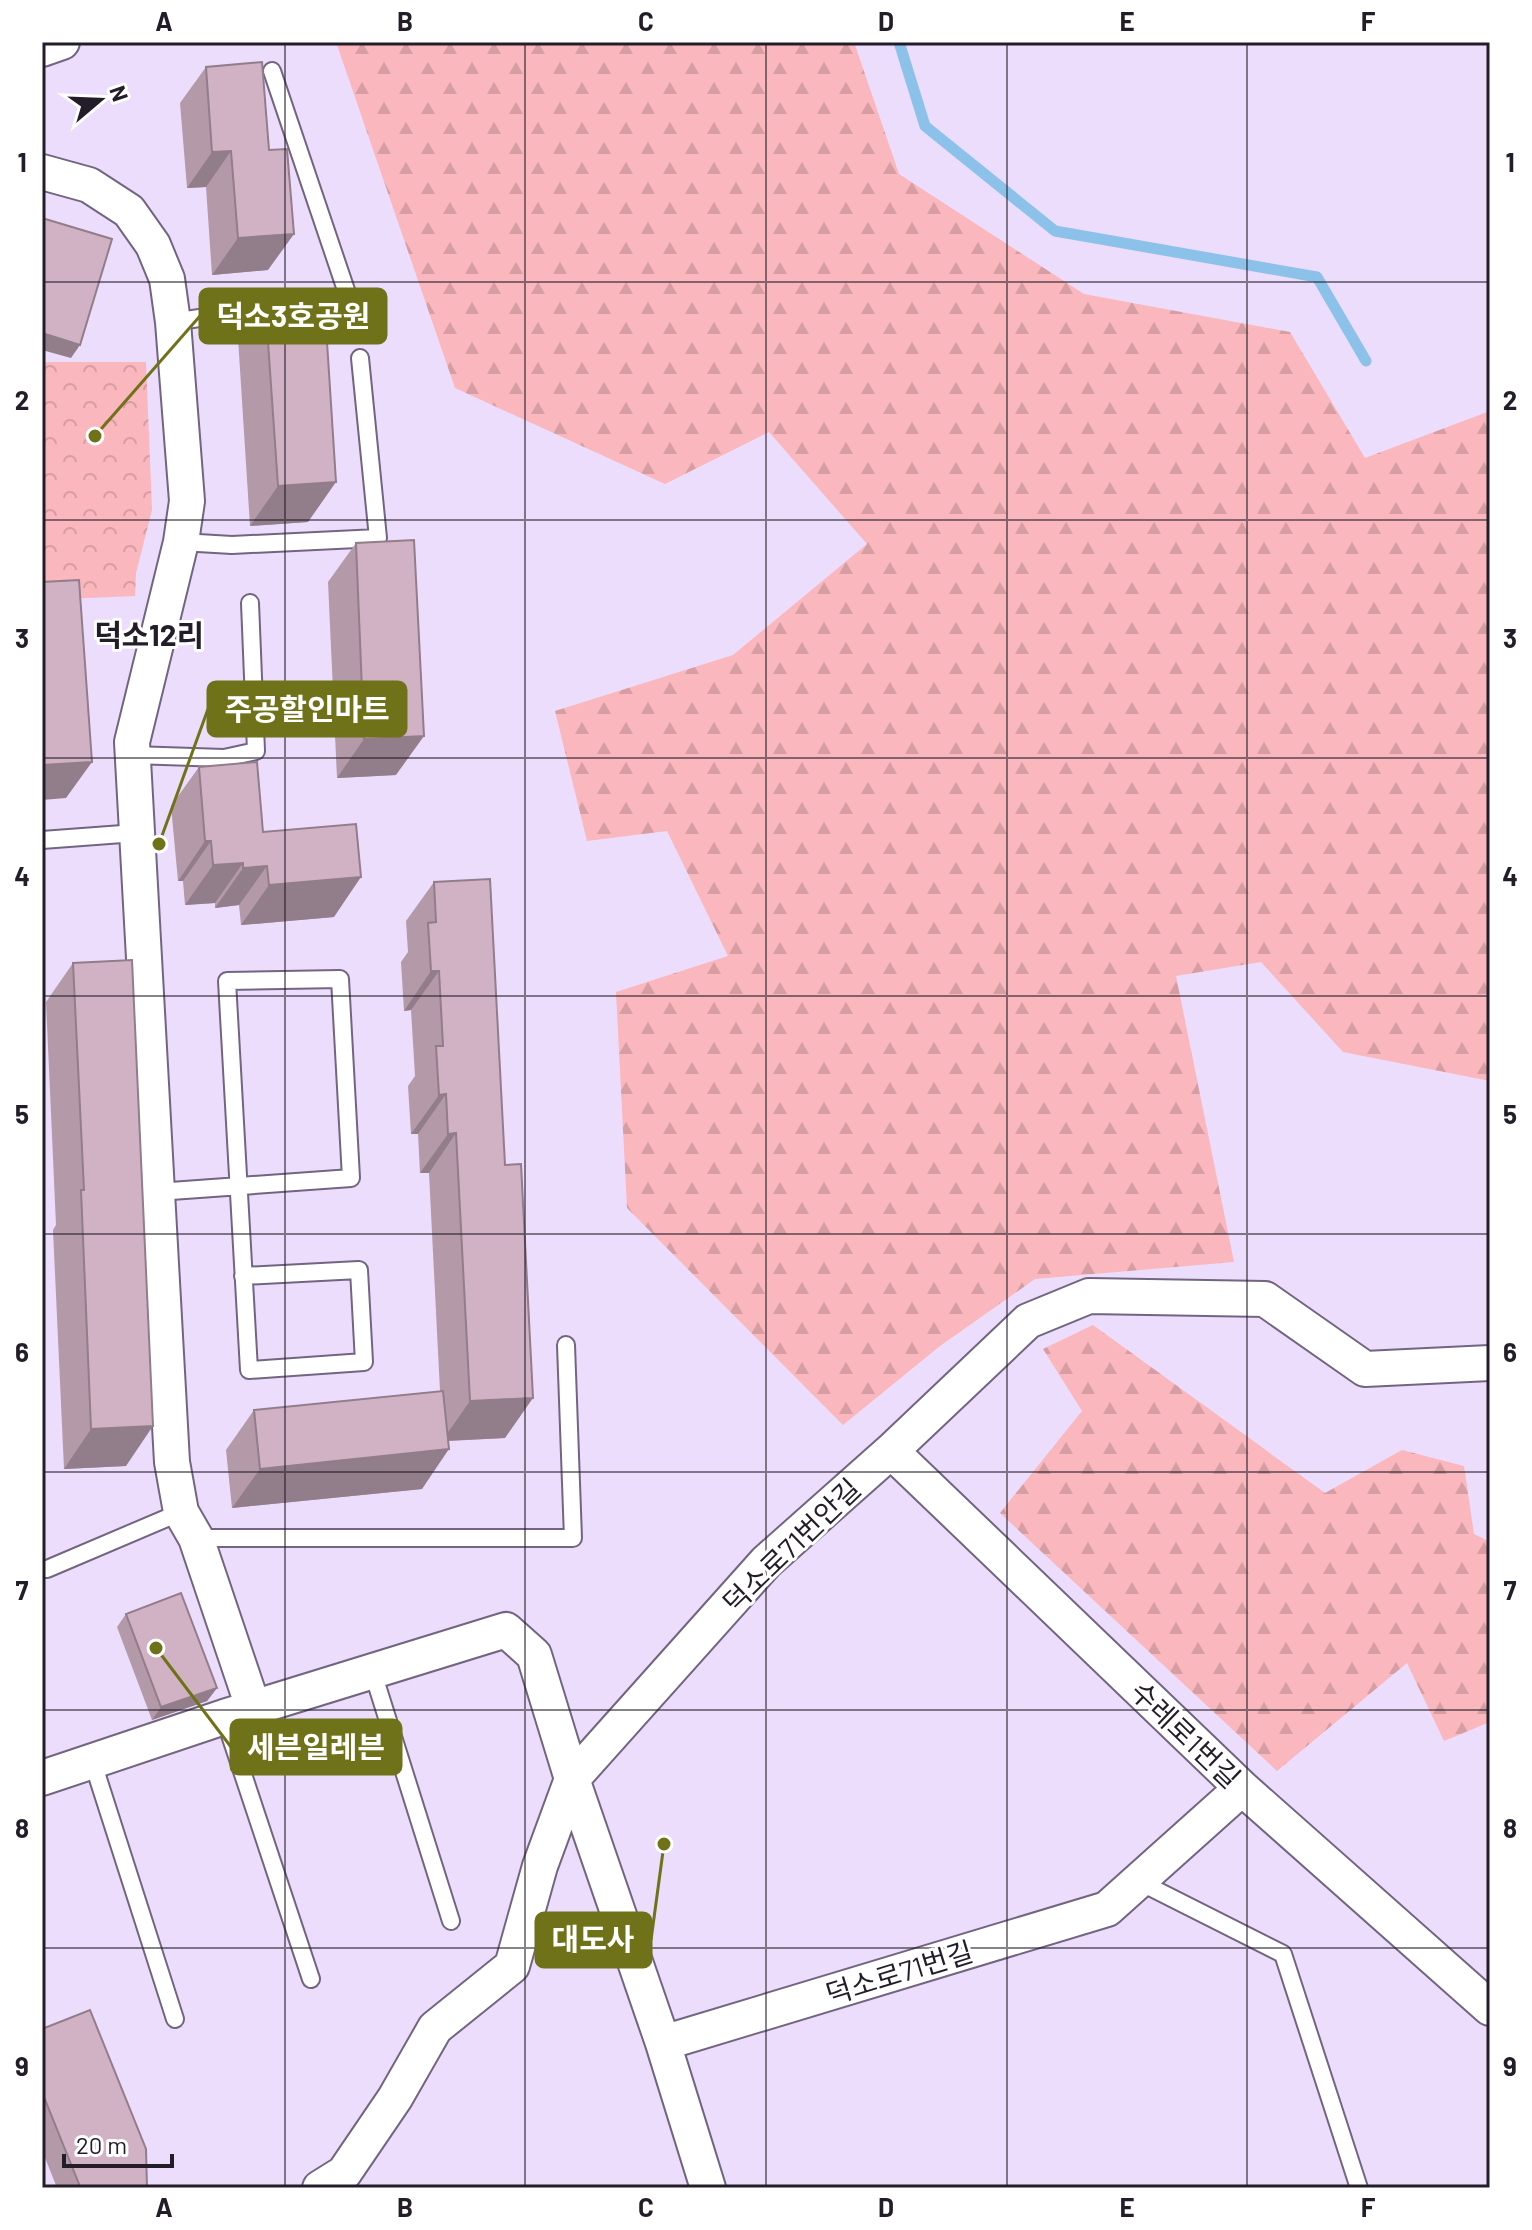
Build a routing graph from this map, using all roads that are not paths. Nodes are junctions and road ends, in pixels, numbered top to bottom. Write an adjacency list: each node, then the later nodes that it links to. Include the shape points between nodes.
1 (62, 42): 2 (street)
2 (42, 49)
3 (272, 71): 5 (lane, via 348,296)
4 (42, 172): 5 (street, via 89,185 129,211 153,245 167,279)
5 (173, 322): 7 (street, via 187,501)
6 (360, 358): 7 (lane, via 378,538 232,545)
7 (181, 542): 9 (street)
8 (250, 603): 9 (lane, via 256,751 224,758)
9 (132, 755): 10 (street)
10 (136, 833): 11 (lane); 13 (street)
11 (42, 840)
12 (239, 1186): 12 (lane, via 351,1178 340,979 227,981); 13 (lane); 14 (lane)
13 (157, 1192): 18 (street, via 172,1462)
14 (243, 1276): 14 (lane, via 249,1370 364,1362 359,1270)
15 (566, 1345): 18 (lane, via 573,1538)
16 (1490, 1363): 17 (street, 덕소로71번안길, via 1365,1369 1265,1299 1089,1296 1028,1321)
17 (891, 1451): 24 (street, 덕소로71번안길, via 766,1562); 25 (street, 수레로1번길)
18 (188, 1525): 19 (lane); 21 (street)
19 (42, 1569)
20 (373, 1673): 21 (street); 24 (street, via 506,1630 534,1655); 27 (lane)
21 (239, 1714): 22 (street); 28 (lane)
22 (93, 1763): 23 (street); 30 (lane)
23 (42, 1778)
24 (572, 1779): 31 (street); 32 (street, 덕소로71번안길, via 512,1966 435,2028 344,2173)
25 (1242, 1788): 26 (street, 덕소로71번길); 29 (street, 수레로1번길)
26 (1138, 1881): 31 (street, 덕소로71번길, via 1107,1909); 34 (lane, via 1283,1954)
27 (451, 1921)
28 (311, 1979)
29 (1490, 2008)
30 (175, 2019)
31 (663, 2043): 33 (street)
32 (320, 2188)
33 (708, 2188)
34 (1359, 2188)

